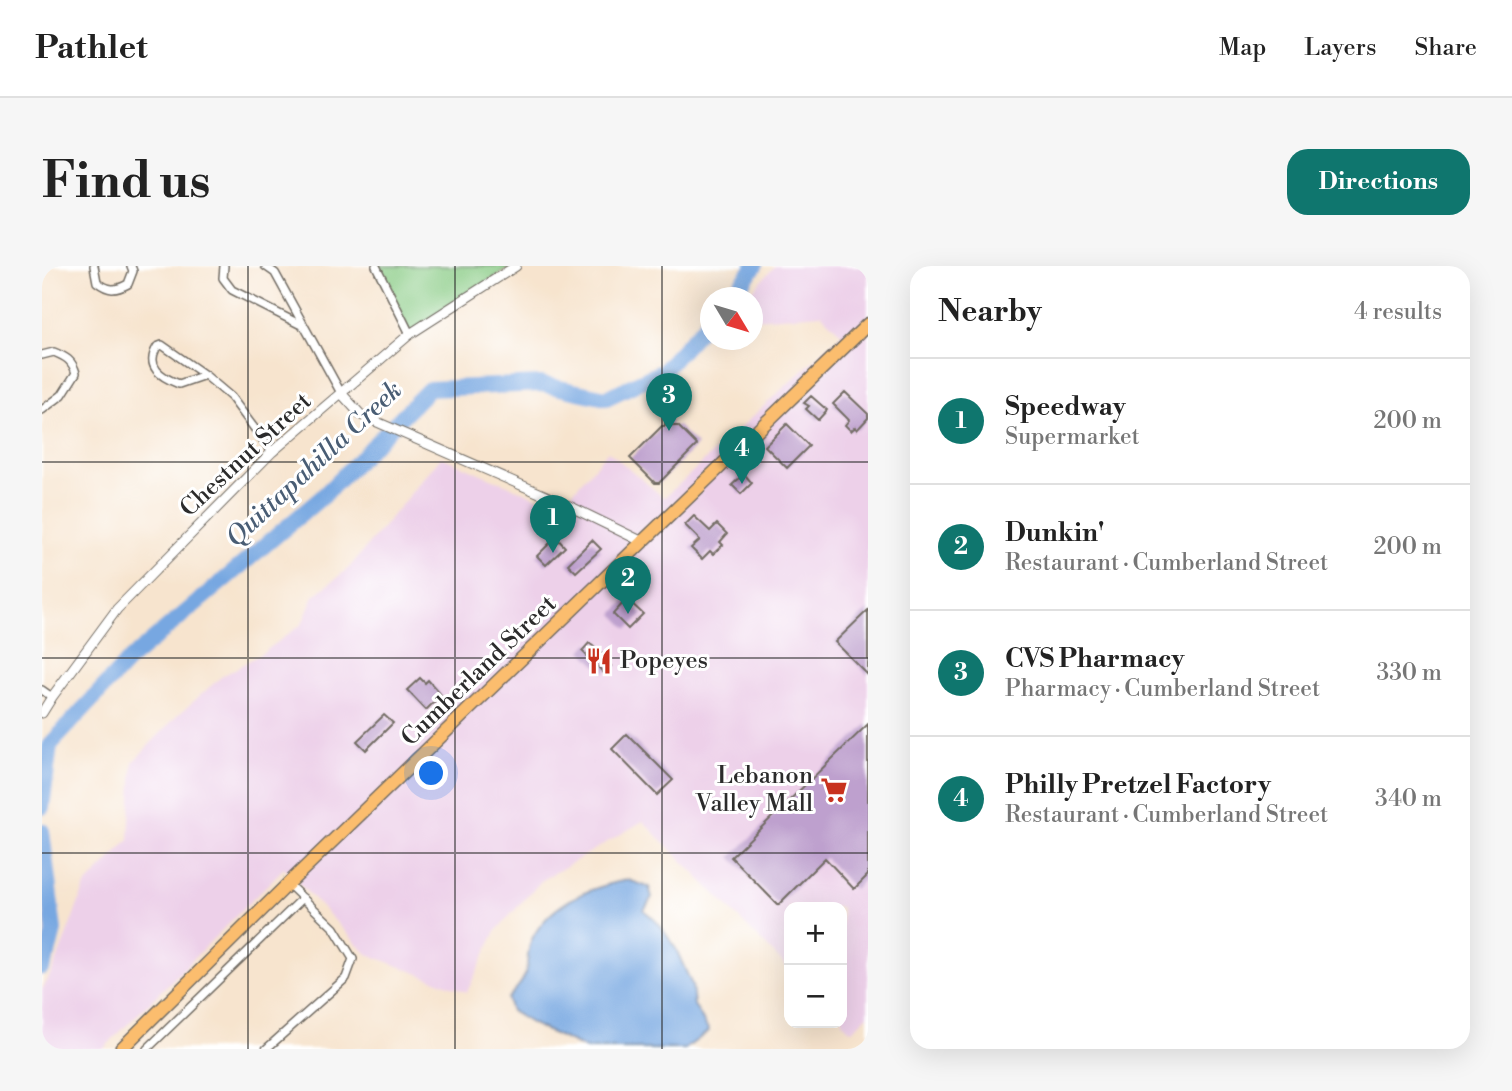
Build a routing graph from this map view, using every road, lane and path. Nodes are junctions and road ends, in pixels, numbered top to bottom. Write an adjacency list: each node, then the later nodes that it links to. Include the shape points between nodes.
1 (94, 266): 2 (street, via 97,282 117,290 128,284)
2 (131, 266)
3 (224, 266): 8 (street, via 223,278 232,290)
4 (265, 266): 8 (street, via 275,273)
5 (376, 266): 9 (street)
6 (516, 266): 9 (street, Chestnut Street)
7 (868, 324): 15 (highway, Cumberland Street)
8 (304, 326): 12 (street)
9 (410, 334): 12 (street, Chestnut Street)
10 (42, 355): 13 (street, via 54,352 66,357 76,373 62,395)
11 (205, 375): 11 (street, via 162,345 151,356 165,379 179,384); 14 (street, via 231,397)
12 (341, 393): 14 (street, Chestnut Street); 15 (street, via 361,415)
13 (42, 410)
14 (272, 452): 17 (street, Chestnut Street, via 117,609)
15 (643, 542): 19 (highway, Cumberland Street)
16 (42, 690): 17 (street)
17 (52, 696): 18 (street, Chestnut Street)
18 (42, 713)
19 (288, 884): 20 (street); 21 (highway, Cumberland Street)
20 (303, 898): 22 (street); 23 (street, via 334,928 353,959 346,978)
21 (121, 1049)
22 (147, 1049)
23 (267, 1049)

